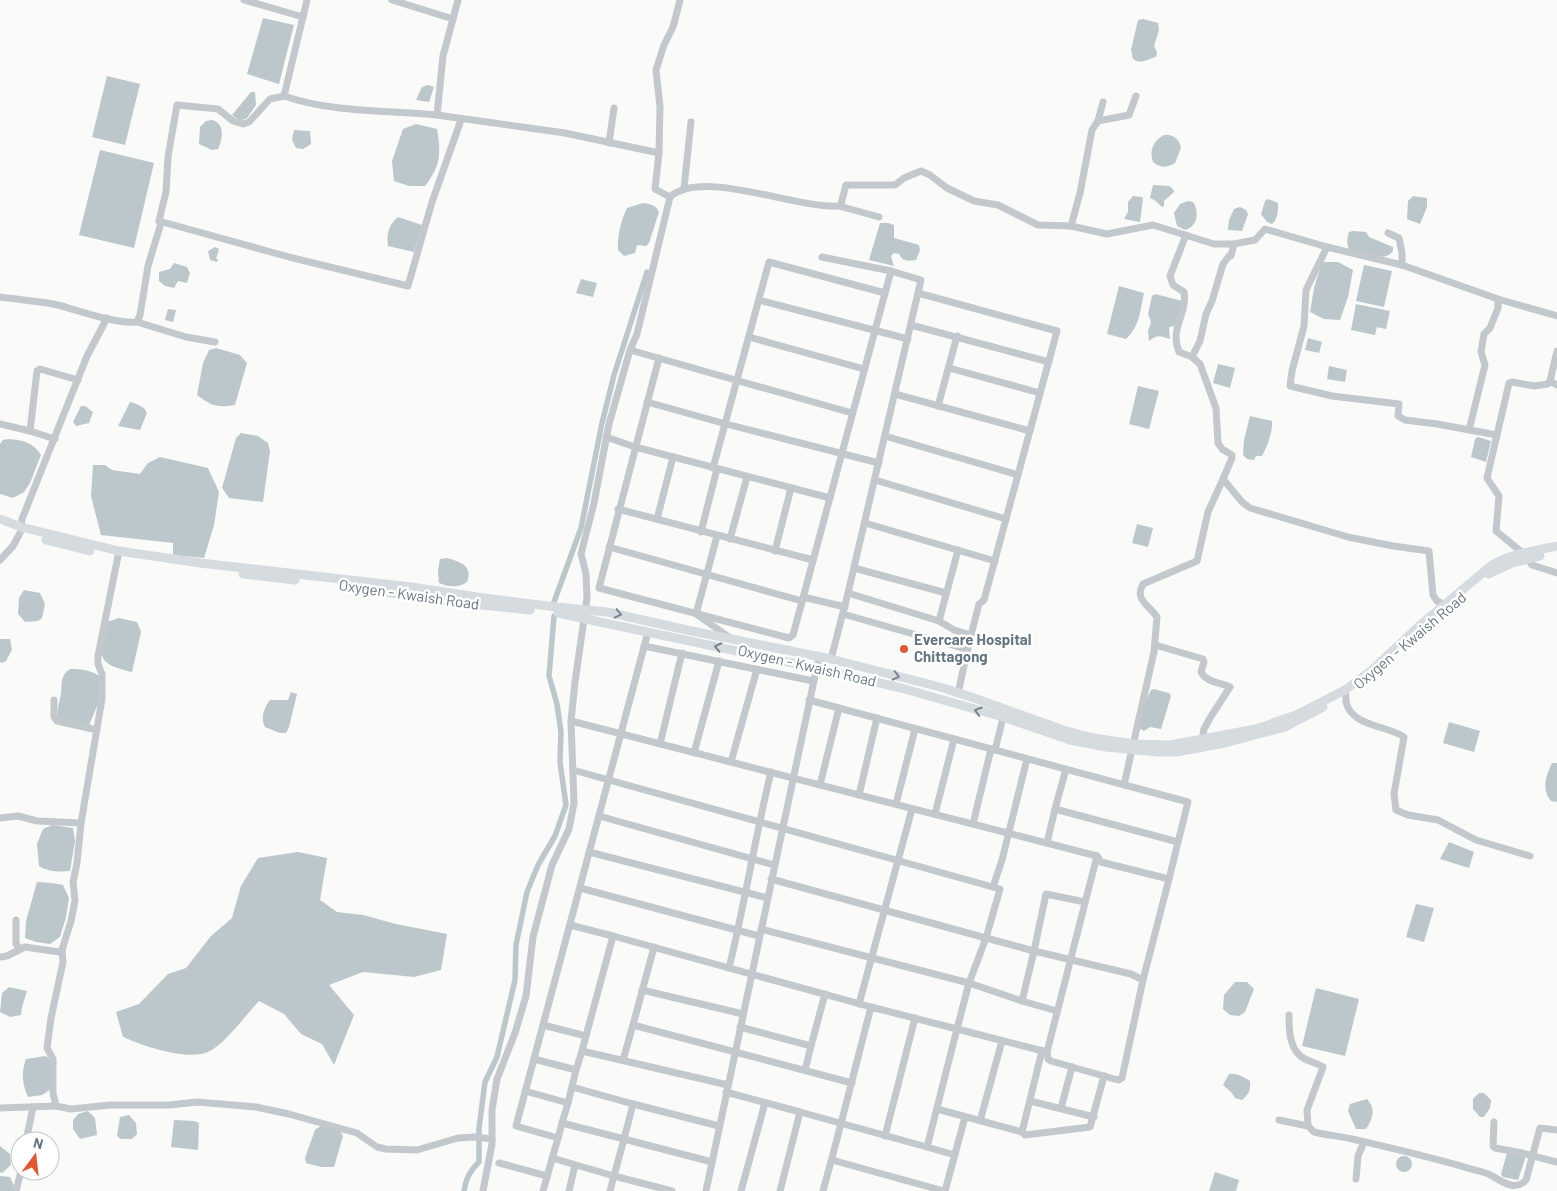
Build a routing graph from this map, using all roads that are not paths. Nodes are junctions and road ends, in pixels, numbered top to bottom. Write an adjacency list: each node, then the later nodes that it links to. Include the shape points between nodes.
1 (244, 0): 6 (street)
2 (307, 0): 6 (street)
3 (392, 0): 7 (street)
4 (458, 0): 7 (street)
5 (680, 0): 17 (street, via 674,27 656,70 660,107)
6 (303, 17): 8 (street)
7 (453, 19): 12 (street, via 443,56)
8 (284, 96): 12 (street, via 326,107); 22 (street, via 270,99 249,122 243,124 233,121 218,109 176,105 166,192)
9 (1136, 96): 14 (street, via 1129,114)
10 (1103, 102): 14 (street)
11 (614, 108): 16 (street)
12 (437, 115): 13 (street)
13 (461, 120): 16 (street, via 565,133); 22 (street, via 432,202 408,286)
14 (1098, 121): 23 (street, via 1092,130)
15 (691, 122): 18 (street)
16 (609, 143): 17 (street)
17 (659, 154): 19 (street, via 655,189)
18 (684, 188): 19 (street); 20 (street, via 722,187)
19 (670, 197): 45 (street, via 645,305)
20 (838, 206): 21 (street); 23 (street, via 846,185 895,185 921,172 974,201 998,205 1038,225)
21 (879, 217)
22 (159, 221): 38 (street)
23 (1071, 226): 25 (street, via 1108,234 1153,225)
24 (1388, 233): 29 (street, via 1400,238)
25 (1186, 235): 26 (street, via 1214,244); 47 (street, via 1170,276 1174,285 1184,292 1185,299 1176,330 1178,350)
26 (1234, 244): 27 (street, via 1255,240 1265,229); 47 (street)
27 (1328, 247): 29 (street); 62 (street, via 1306,290 1304,326 1290,386 1332,396 1398,404 1398,416 1405,420)
28 (822, 257): 30 (street)
29 (1402, 265): 34 (street)
30 (891, 271): 31 (street); 32 (street, via 921,280)
31 (885, 293): 35 (street, via 769,262); 40 (street)
32 (918, 293): 39 (street); 49 (street, via 1057,331)
33 (0, 297): 37 (street, via 57,305)
34 (1498, 298): 36 (street); 62 (street, via 1498,308 1484,334 1481,352 1485,365)
35 (759, 300): 40 (street); 42 (street)
36 (1557, 316)
37 (106, 318): 38 (street); 52 (street)
38 (137, 322): 44 (street)
39 (911, 325): 41 (street); 43 (street)
40 (874, 330): 43 (street); 51 (street)
41 (957, 336): 49 (street); 50 (street)
42 (749, 337): 51 (street); 53 (street)
43 (908, 339): 56 (street)
44 (215, 342)
45 (630, 350): 48 (street); 67 (street)
46 (1557, 351): 54 (street)
47 (1192, 357): 76 (street, via 1200,364 1212,394 1218,443 1232,455)
48 (659, 358): 53 (street); 57 (street)
49 (1048, 362): 55 (street)
50 (949, 368): 55 (street); 58 (street)
51 (864, 369): 59 (street)
52 (78, 380): 63 (street, via 37,371); 68 (street)
53 (738, 380): 59 (street); 61 (street)
54 (1554, 383): 66 (street, via 1534,386 1509,383)
55 (1040, 393): 64 (street)
56 (895, 394): 58 (street); 65 (street)
57 (647, 402): 61 (street); 69 (street)
58 (938, 406): 64 (street)
59 (852, 413): 70 (street)
60 (0, 424): 63 (street)
61 (726, 424): 70 (street); 73 (street)
62 (1470, 430): 66 (street)
63 (30, 431): 68 (street)
64 (1030, 431): 74 (street)
65 (885, 436): 72 (street); 74 (street)
66 (1497, 436): 96 (street, via 1487,478 1499,496 1496,531)
67 (606, 437): 69 (street); 108 (street, via 581,554 586,574)
68 (55, 439): 86 (street)
69 (635, 447): 71 (street); 80 (street)
70 (841, 454): 72 (street); 79 (street)
71 (673, 457): 73 (street); 83 (street)
72 (878, 463): 77 (street)
73 (715, 469): 75 (street); 87 (street)
74 (1018, 475): 82 (street)
75 (747, 477): 78 (street); 89 (street)
76 (1223, 479): 106 (street, via 1250,508 1348,537 1429,551 1433,595); 114 (street, via 1208,512 1197,561 1143,584 1140,589 1141,599 1157,618)
77 (875, 480): 82 (street); 84 (street)
78 (791, 488): 79 (street); 93 (street)
79 (830, 498): 98 (street)
80 (618, 509): 83 (street); 91 (street)
81 (0, 519): 86 (main road, Oxygen - Kwaish Road)
82 (1006, 519): 99 (street)
83 (657, 520): 87 (street)
84 (865, 523): 92 (street); 100 (street)
85 (0, 525): 86 (main road, Oxygen - Kwaish Road)
86 (21, 530): 95 (main road, Oxygen - Kwaish Road); 97 (street, via 13,546)
87 (701, 532): 88 (street)
88 (717, 536): 89 (street); 102 (street)
89 (730, 539): 93 (street)
90 (1557, 546): 96 (main road, Oxygen - Kwaish Road)
91 (609, 547): 102 (street); 109 (street, via 599,588)
92 (958, 550): 99 (street); 104 (street)
93 (775, 551): 98 (street)
94 (1557, 552): 96 (main road, Oxygen - Kwaish Road)
95 (119, 554): 108 (main road, Oxygen - Kwaish Road, via 411,587); 108 (main road, Oxygen - Kwaish Road, via 454,602); 133 (street, via 98,656 103,684)
96 (1525, 557): 101 (street, via 1532,565); 106 (main road, Oxygen - Kwaish Road, via 1500,560); 124 (main road, Oxygen - Kwaish Road, via 1491,572 1379,670)
97 (0, 560)
98 (813, 560): 105 (street)
99 (995, 561): 112 (street)
100 (854, 568): 103 (street); 104 (street)
101 (1557, 573)
102 (706, 575): 105 (street); 109 (street)
103 (848, 593): 107 (street); 110 (street)
104 (946, 593): 110 (street)
105 (803, 599): 107 (street); 109 (street, via 790,638)
106 (1445, 605): 124 (main road, Oxygen - Kwaish Road)
107 (844, 611): 116 (street); 119 (street)
108 (586, 614): 111 (main road, Oxygen - Kwaish Road); 113 (main road, Oxygen - Kwaish Road, one-way to 113, via 607,612); 131 (street)
109 (696, 614): 113 (street)
110 (939, 621): 112 (street)
111 (648, 632): 115 (street); 121 (main road, Oxygen - Kwaish Road, one-way to 111)
112 (971, 635): 125 (street)
113 (732, 639): 118 (main road, Oxygen - Kwaish Road)
114 (1155, 645): 136 (street, via 1203,659 1203,676 1230,687 1204,729); 138 (street)
115 (644, 646): 117 (street); 134 (street)
116 (966, 649)
117 (682, 653): 120 (street); 137 (street)
118 (819, 657): 119 (main road, Oxygen - Kwaish Road); 121 (street)
119 (831, 659): 125 (main road, Oxygen - Kwaish Road, one-way to 125)
120 (719, 661): 122 (street); 140 (street)
121 (816, 668): 123 (street); 129 (main road, Oxygen - Kwaish Road, one-way to 121)
122 (756, 669): 123 (street); 142 (street)
123 (813, 681): 127 (street)
124 (1346, 692): 136 (main road, Oxygen - Kwaish Road, via 1256,729); 138 (main road, Oxygen - Kwaish Road, via 1302,719 1225,743 1176,752 1158,752); 166 (street, via 1346,703 1361,720 1404,737 1394,794 1396,810 1438,820 1476,840)
125 (958, 693): 129 (main road, Oxygen - Kwaish Road)
126 (54, 700): 133 (street, via 57,721)
127 (809, 700): 128 (street); 146 (street)
128 (839, 708): 130 (street); 148 (street)
129 (1004, 713): 138 (main road, Oxygen - Kwaish Road, via 1066,732); 139 (street)
130 (877, 718): 132 (street); 150 (street)
131 (571, 721): 134 (street); 144 (street)
132 (915, 729): 135 (street); 151 (street)
133 (97, 730): 158 (street)
134 (621, 734): 137 (street); 147 (street)
135 (954, 739): 139 (street); 154 (street)
136 (1202, 740): 138 (main road, Oxygen - Kwaish Road)
137 (660, 744): 140 (street)
138 (1134, 746): 149 (street)
139 (993, 750): 141 (street); 159 (street)
140 (694, 752): 142 (street)
141 (1027, 759): 143 (street); 161 (street)
142 (731, 762): 145 (street)
143 (1066, 769): 149 (street); 153 (street)
144 (573, 770): 147 (street); 247 (street, via 573,815 552,865 534,938 526,996 497,1079)
145 (771, 772): 146 (street); 157 (street)
146 (792, 778): 148 (street); 160 (street)
147 (608, 781): 155 (street); 157 (street)
148 (820, 785): 150 (street)
149 (1124, 785): 162 (street, via 1188,802)
150 (859, 795): 151 (street)
151 (896, 804): 152 (street)
152 (912, 808): 154 (street); 168 (street)
153 (1055, 809): 162 (street); 163 (street)
154 (935, 814): 159 (street)
155 (599, 816): 164 (street); 167 (street)
156 (0, 818): 158 (street, via 18,816 37,821)
157 (759, 821): 160 (street); 167 (street)
158 (81, 823): 186 (street, via 73,882 75,901)
159 (973, 824): 161 (street)
160 (782, 827): 168 (street); 169 (street)
161 (1009, 834): 163 (street); 172 (street)
162 (1178, 842): 171 (street)
163 (1047, 843): 165 (street)
164 (589, 852): 173 (street); 174 (street)
165 (1097, 856): 171 (street, via 1101,862); 176 (street)
166 (1530, 856)
167 (753, 859): 169 (street); 174 (street)
168 (897, 860): 172 (street); 177 (street)
169 (774, 865): 170 (street)
170 (771, 879): 175 (street); 177 (street)
171 (1169, 879): 193 (street)
172 (993, 887): 183 (street, via 1000,889)
173 (580, 888): 179 (street); 180 (street)
174 (745, 893): 175 (street); 180 (street)
175 (767, 898): 181 (street)
176 (1085, 902): 187 (street, via 1046,894); 190 (street)
177 (884, 910): 183 (street); 189 (street)
178 (16, 920): 185 (street, via 16,944)
179 (570, 925): 182 (street); 204 (street)
180 (738, 930): 181 (street); 191 (street)
181 (760, 932): 189 (street); 192 (street)
182 (613, 936): 184 (street); 208 (street)
183 (986, 938): 187 (street); 194 (street)
184 (654, 947): 191 (street); 195 (street)
185 (20, 949): 186 (street); 188 (street)
186 (62, 950): 228 (street, via 63,962 47,1048 53,1059)
187 (1034, 951): 190 (street); 197 (street)
188 (0, 957)
189 (871, 958): 194 (street); 198 (street)
190 (1070, 960): 193 (street, via 1131,974); 200 (street)
191 (730, 968): 192 (street)
192 (751, 973): 196 (street); 201 (street)
193 (1143, 980): 219 (street, via 1122,1078)
194 (969, 983): 197 (street); 207 (street)
195 (642, 990): 201 (street); 205 (street)
196 (825, 994): 198 (street); 210 (street)
197 (1022, 1001): 200 (street)
198 (859, 1004): 199 (street)
199 (871, 1007): 203 (street); 220 (street)
200 (1058, 1011): 213 (street)
201 (743, 1014): 206 (street)
202 (1289, 1015): 242 (street, via 1290,1037 1296,1052 1323,1068 1307,1110)
203 (914, 1018): 207 (street); 246 (street)
204 (543, 1025): 208 (street); 214 (street)
205 (633, 1025): 212 (street); 215 (street)
206 (740, 1027): 210 (street); 212 (street)
207 (957, 1029): 209 (street); 232 (street)
208 (586, 1036): 211 (street)
209 (1002, 1041): 213 (street); 237 (street)
210 (810, 1046): 218 (street)
211 (582, 1050): 215 (street); 217 (street)
212 (735, 1052): 218 (street); 222 (street)
213 (1044, 1052): 216 (street, via 1050,1061); 224 (street)
214 (534, 1059): 217 (street); 223 (street)
215 (623, 1060): 222 (street)
216 (1072, 1067): 219 (street); 231 (street)
217 (576, 1070): 221 (street)
218 (805, 1070): 220 (street)
219 (1104, 1076): 234 (street)
220 (852, 1083): 240 (street)
221 (572, 1087): 226 (street); 227 (street)
222 (727, 1088): 225 (street); 241 (street)
223 (525, 1091): 226 (street); 248 (street, via 516,1126)
224 (1030, 1101): 231 (street); 245 (street)
225 (765, 1102): 233 (street); 269 (street)
226 (568, 1103): 239 (street)
227 (633, 1104): 241 (street); 249 (street)
228 (56, 1106): 229 (street); 247 (street, via 71,1109 197,1102 256,1107 357,1133 386,1150 417,1150 458,1138)
229 (33, 1107): 230 (street); 244 (street)
230 (0, 1108)
231 (1061, 1108): 234 (street)
232 (936, 1110): 235 (street); 251 (street)
233 (800, 1112): 240 (street); 270 (street)
234 (1094, 1116): 245 (street, via 1089,1128 1025,1135)
235 (965, 1117): 237 (street); 252 (street)
236 (1279, 1120): 242 (street)
237 (980, 1121): 245 (street)
238 (1494, 1122): 253 (street, via 1493,1147)
239 (562, 1123): 248 (street); 249 (street)
240 (841, 1124): 246 (street); 255 (street)
241 (719, 1126): 256 (street)
242 (1308, 1126): 250 (street, via 1314,1132)
243 (1557, 1130): 253 (street, via 1540,1128)
244 (28, 1131)
245 (1022, 1132)
246 (884, 1136): 251 (street)
247 (492, 1138): 263 (street)
248 (558, 1138): 254 (street)
249 (624, 1139): 256 (street); 261 (street)
250 (1364, 1142): 253 (street, via 1491,1175 1514,1189 1523,1186); 262 (street, via 1358,1156)
251 (927, 1147): 252 (street)
252 (955, 1155): 272 (street)
253 (1533, 1156): 257 (street)
254 (552, 1158): 259 (street); 260 (street)
255 (832, 1160): 271 (street); 272 (street)
256 (712, 1162): 268 (street)
257 (1557, 1162)
258 (499, 1163): 260 (street)
259 (576, 1165): 261 (street); 265 (street)
260 (547, 1176): 264 (street)
261 (614, 1176): 266 (street); 267 (street)
262 (1356, 1180)
263 (483, 1191)
264 (543, 1191)
265 (569, 1191)
266 (610, 1191)
267 (672, 1191)
268 (706, 1191)
269 (741, 1191)
270 (780, 1191)
271 (823, 1191)
272 (944, 1191)

